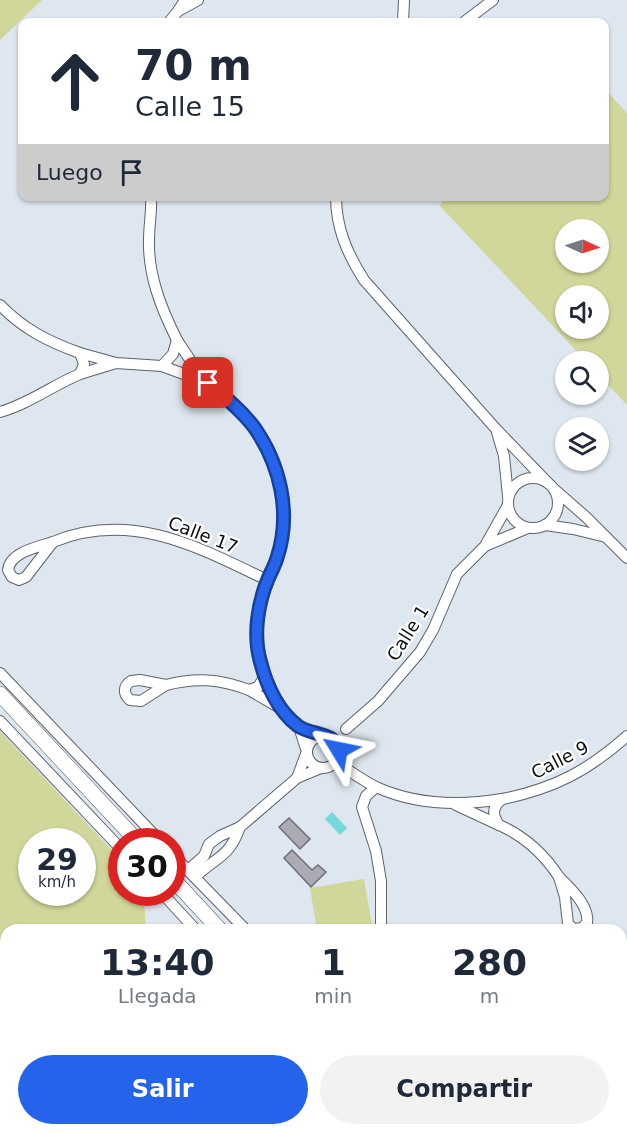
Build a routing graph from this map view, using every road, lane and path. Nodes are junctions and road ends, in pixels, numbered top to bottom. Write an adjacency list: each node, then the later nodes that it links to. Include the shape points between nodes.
1 (185, 0): 5 (street)
2 (198, 0): 5 (street)
3 (405, 0): 7 (street)
4 (493, 0): 8 (street)
5 (178, 11): 6 (street)
6 (172, 18)
7 (403, 18)
8 (469, 18)
9 (151, 201): 12 (street, via 149,250 154,284)
10 (336, 201): 19 (street, via 343,241 364,280)
11 (0, 305): 13 (street, via 28,330)
12 (177, 340): 15 (street, via 173,354); 17 (street)
13 (80, 353): 14 (street); 16 (street, via 84,364)
14 (116, 363): 15 (street); 16 (street)
15 (162, 366): 17 (street)
16 (80, 374): 18 (street)
17 (208, 383): 28 (street, via 253,426 268,450 281,486 283,532)
18 (0, 412)
19 (496, 429): 20 (street); 21 (street, via 504,456)
20 (551, 486): 21 (street, via 524,479 511,489); 22 (street, via 558,505); 24 (street)
21 (508, 501): 23 (street, via 514,520); 26 (street)
22 (545, 525): 23 (street); 24 (street)
23 (529, 528): 26 (street)
24 (607, 537): 27 (street)
25 (53, 542): 28 (street, Calle 17, via 101,531 153,534 203,549)
26 (486, 546): 37 (street, Calle 1, via 458,574 420,652 378,701)
27 (627, 558)
28 (267, 580): 30 (street, via 257,633)
29 (0, 673): 51 (street)
30 (265, 676): 32 (street, via 258,687); 34 (street)
31 (166, 685): 32 (street, via 208,679)
32 (249, 690): 34 (street)
33 (0, 694): 50 (main road)
34 (280, 708): 36 (street)
35 (0, 721): 52 (street)
36 (299, 727): 38 (street); 40 (street)
37 (346, 729): 38 (street); 41 (street)
38 (323, 735): 40 (street, via 310,741); 41 (street, via 336,741)
39 (627, 736): 46 (street, Calle 9, via 570,777)
40 (306, 752): 42 (street, via 313,765); 44 (street)
41 (339, 752): 42 (street, via 333,765); 43 (street)
42 (323, 768): 43 (street); 44 (street)
43 (348, 770): 45 (street)
44 (297, 778): 49 (street)
45 (376, 787): 47 (street, via 411,799); 62 (street, via 366,796 362,807 381,881)
46 (502, 799): 47 (street, Calle 9); 48 (street, via 494,808)
47 (456, 805): 48 (street)
48 (499, 825): 56 (street, via 537,850)
49 (240, 827): 53 (street, via 230,849 221,857); 53 (street, via 209,844)
50 (125, 828)
51 (148, 828)
52 (108, 835)
53 (207, 859): 55 (street)
54 (186, 867): 55 (street)
55 (192, 873): 61 (street)
56 (559, 877)
57 (186, 893): 60 (main road)
58 (174, 906): 59 (street)
59 (190, 924)
60 (214, 924)
61 (240, 924)
62 (381, 924)

